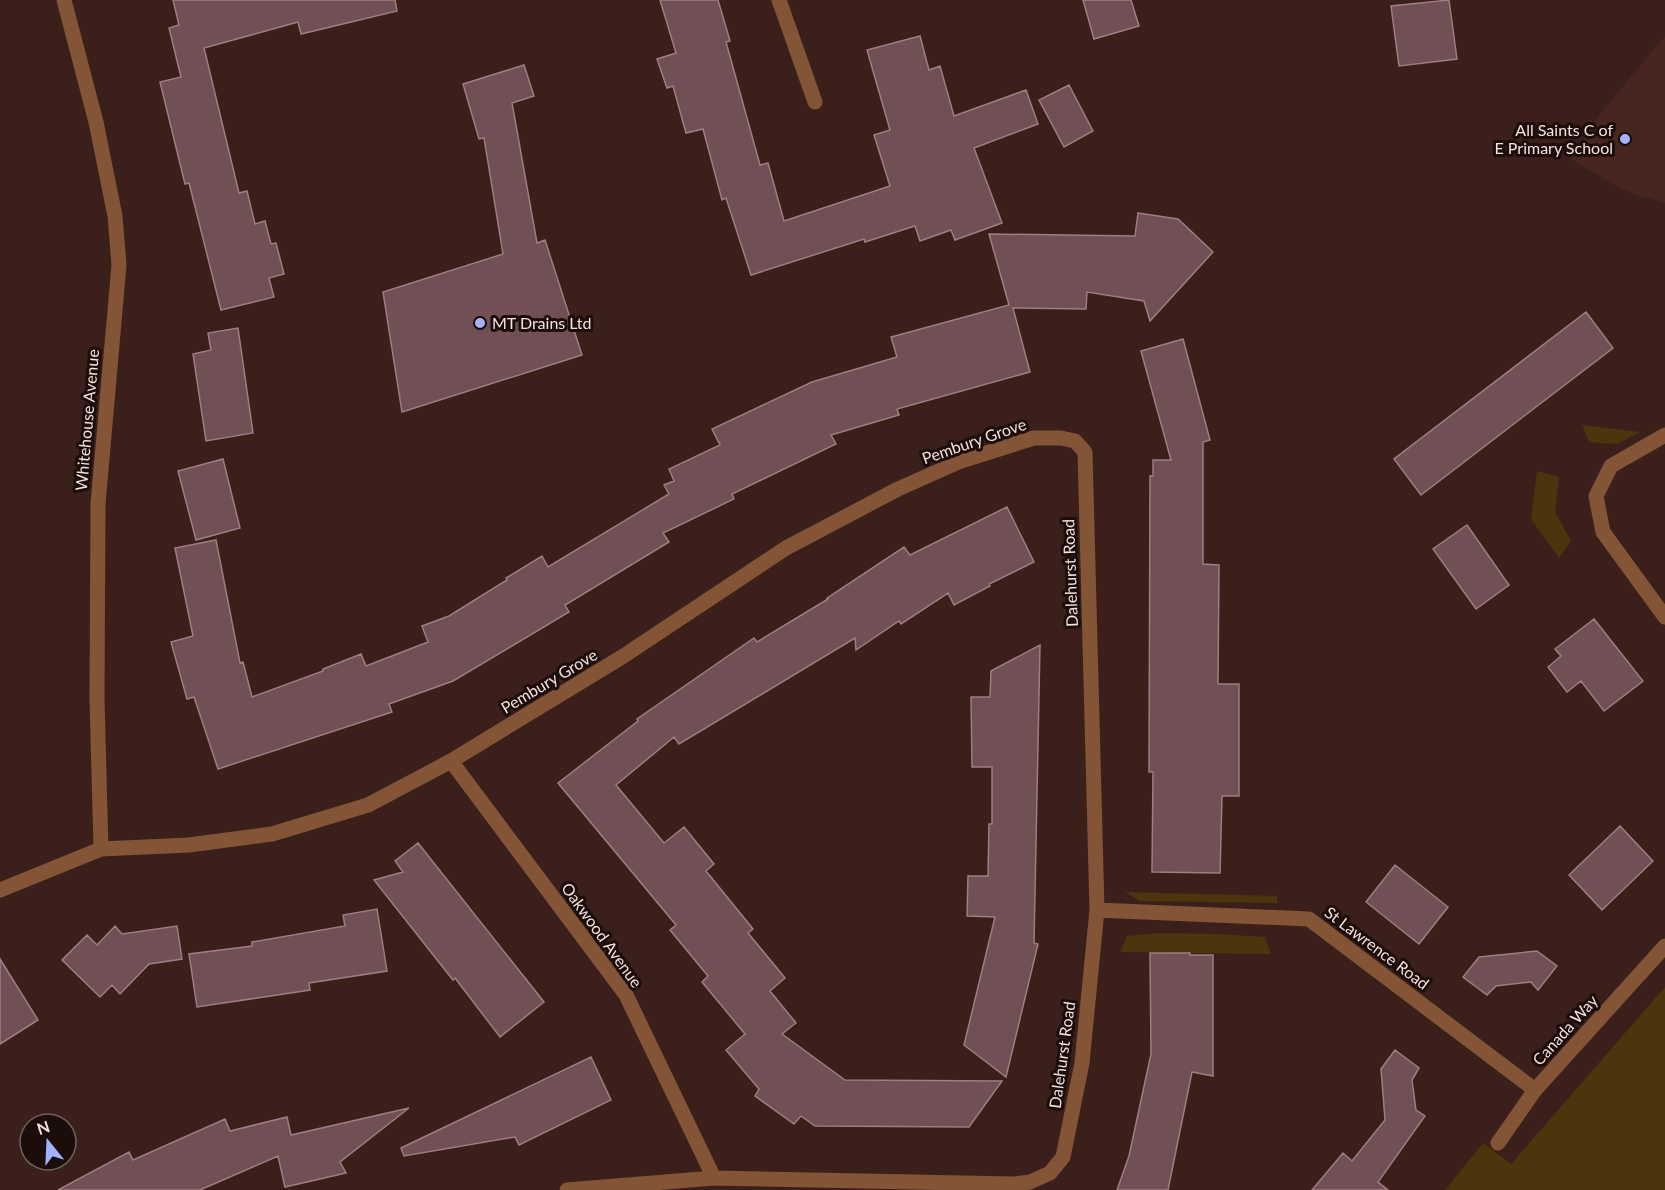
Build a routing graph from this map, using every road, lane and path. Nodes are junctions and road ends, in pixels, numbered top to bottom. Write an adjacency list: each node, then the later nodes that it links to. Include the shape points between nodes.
1 (64, 0): 8 (street, Whitehouse Avenue, via 96,122 115,216 119,265 98,504)
2 (779, 0): 3 (street)
3 (815, 102)
4 (1665, 435): 6 (street, via 1611,466 1596,496 1603,532)
5 (1085, 452): 7 (street, Pembury Grove, via 1075,441 1034,438 961,462 898,489 786,548 622,657); 10 (street, Dalehurst Road)
6 (1665, 617)
7 (451, 761): 8 (street, Pembury Grove, via 368,805 272,834 189,845); 14 (street, Oakwood Avenue, via 626,995)
8 (101, 849): 9 (street, Pembury Grove)
9 (0, 891)
10 (1097, 910): 12 (street, St Lawrence Road, via 1309,919); 14 (street, Dalehurst Road, via 1082,1063 1063,1157 1050,1173 1014,1184)
11 (1665, 946): 12 (street, Canada Way)
12 (1535, 1090): 13 (street, Canada Way)
13 (1498, 1143)
14 (714, 1178): 15 (street, Dalehurst Road)
15 (567, 1190)

